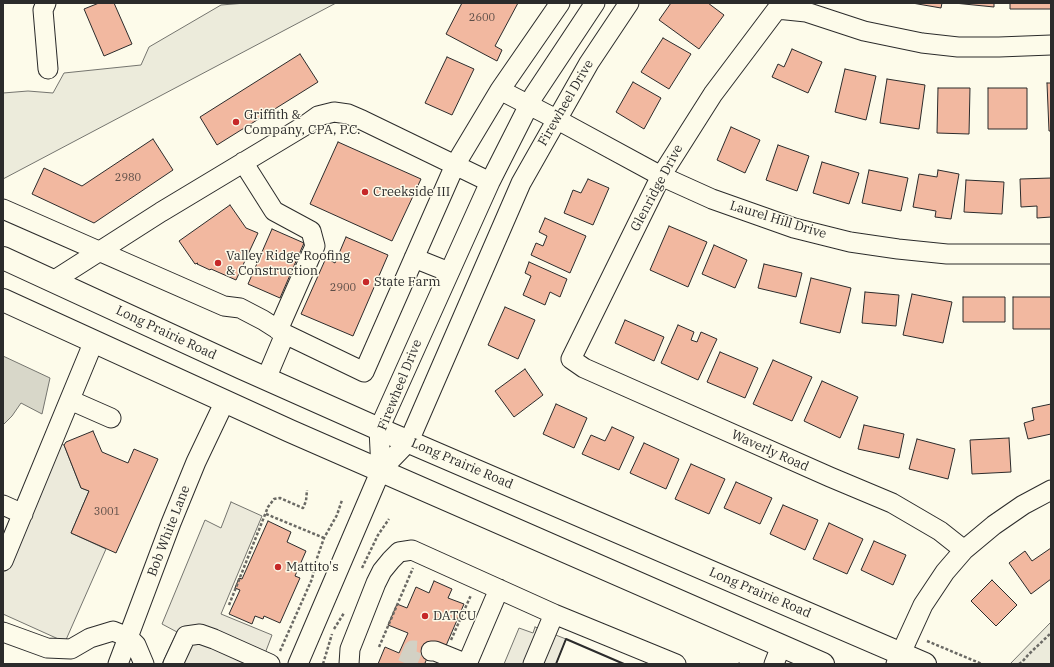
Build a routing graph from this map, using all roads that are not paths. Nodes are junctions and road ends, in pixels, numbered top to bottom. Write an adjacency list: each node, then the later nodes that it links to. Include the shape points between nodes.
1 (46, 3): 6 (street, via 43,10)
2 (560, 3): 7 (street)
3 (595, 3): 8 (street, Firewheel Drive)
4 (629, 3): 9 (street, Firewheel Drive)
5 (1051, 45): 12 (street, Glenridge Drive, via 958,47 922,43 864,31 806,12 777,9 713,94)
6 (48, 69)
7 (500, 90): 8 (street, Laurel Hill Drive); 11 (street)
8 (528, 105): 9 (street, Laurel Hill Drive); 13 (street, Firewheel Drive)
9 (556, 119): 12 (street, Laurel Hill Drive); 30 (street, Firewheel Drive, via 520,183)
10 (244, 162): 11 (street, via 318,116 334,112 348,114); 15 (street); 22 (street, via 274,211 311,231 315,246)
11 (455, 165): 13 (street); 18 (street)
12 (661, 176): 16 (street, Laurel Hill Drive, via 712,199 794,228 850,242 898,250 947,254); 24 (street, Glenridge Drive)
13 (490, 182): 19 (street, Firewheel Drive)
14 (3, 209): 15 (street)
15 (99, 252): 20 (street); 22 (street, via 224,306 240,308)
16 (1051, 254)
17 (3, 258): 20 (main road, Long Prairie Road)
18 (414, 258): 19 (street); 22 (street, via 364,372)
19 (449, 272): 29 (street, Firewheel Drive)
20 (53, 282): 25 (main road, Long Prairie Road)
21 (3, 300): 23 (main road)
22 (281, 332): 25 (street)
23 (94, 341): 26 (street); 27 (main road)
24 (571, 359): 35 (street, Waverly Road, via 589,370 892,503 940,531)
25 (266, 379): 29 (main road, Long Prairie Road)
26 (70, 400): 28 (street); 34 (street)
27 (225, 401): 31 (main road); 40 (street, Bob White Lane, via 193,469)
28 (111, 418)
29 (379, 429): 30 (main road, Long Prairie Road); 31 (street, Firewheel Drive)
30 (409, 441): 31 (street, Firewheel Drive); 44 (main road, Long Prairie Road)
31 (381, 470): 42 (main road); 48 (street)
32 (1051, 490): 35 (street, via 1022,506)
33 (3, 505): 34 (street)
34 (23, 514): 36 (street)
35 (964, 550): 44 (street, via 945,572 923,605)
36 (3, 561)
37 (499, 589): 38 (street); 49 (street, via 412,550 399,552 382,571 376,583 350,649); 50 (street)
38 (554, 614): 51 (street); 52 (street)
39 (3, 632): 40 (street, via 47,648 72,649 90,638 113,631)
40 (128, 637): 45 (street, Bob White Lane); 46 (street, via 136,645)
41 (439, 649): 50 (street, via 435,651)
42 (777, 655): 53 (main road)
43 (275, 658): 47 (street, via 200,634 186,636)
44 (898, 659): 54 (main road, Long Prairie Road)
45 (118, 664)
46 (144, 664)
47 (173, 664)
48 (298, 664)
49 (349, 664)
50 (467, 664)
51 (533, 664)
52 (676, 664)
53 (823, 664)
54 (925, 664)

